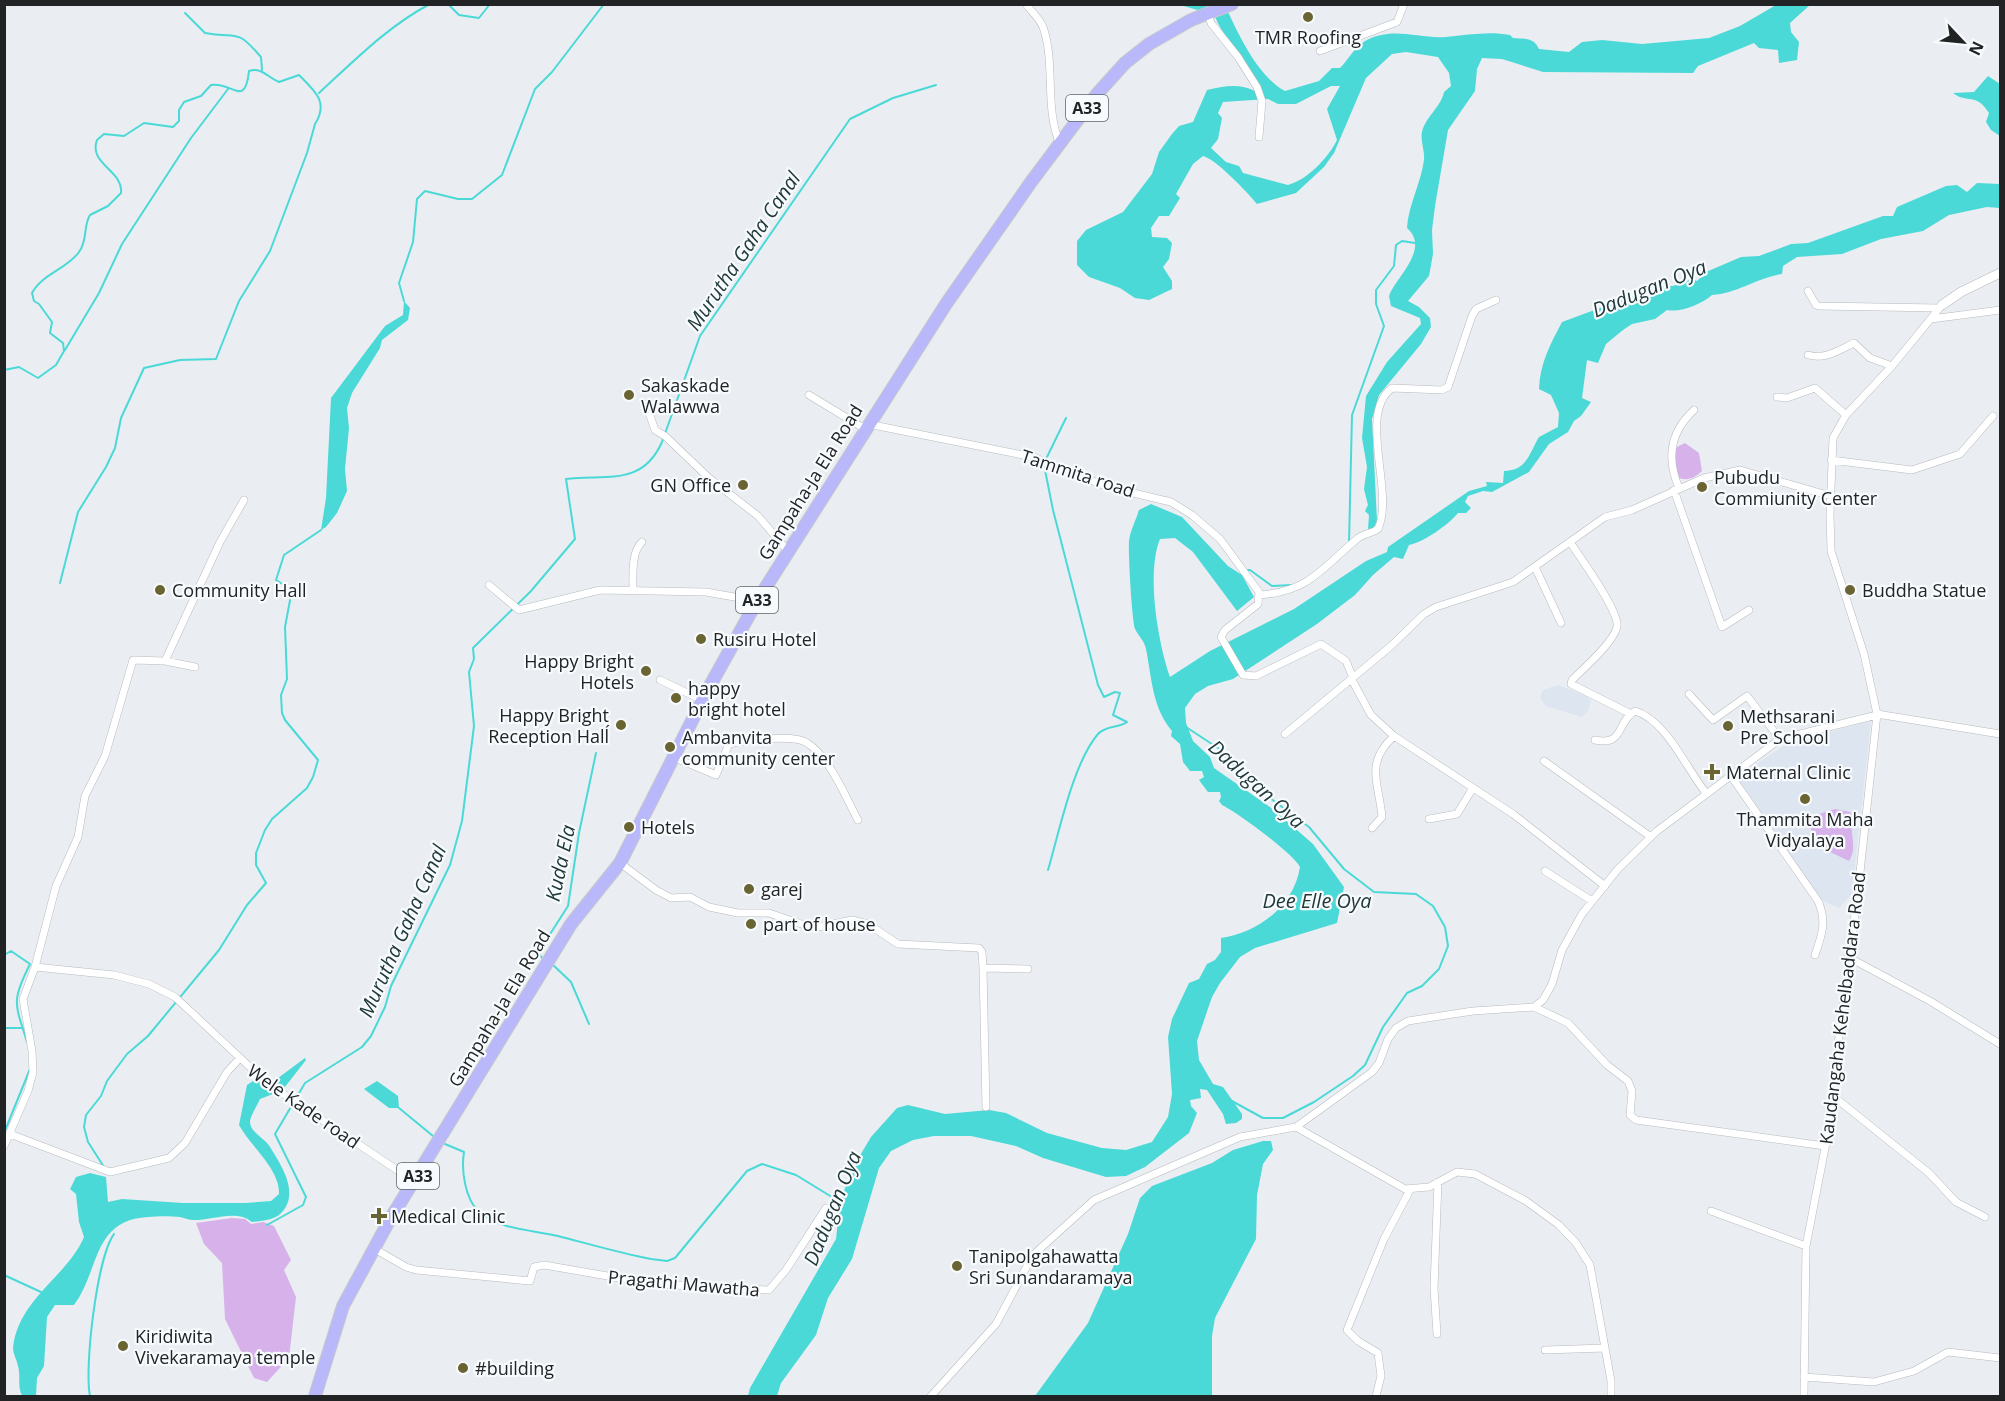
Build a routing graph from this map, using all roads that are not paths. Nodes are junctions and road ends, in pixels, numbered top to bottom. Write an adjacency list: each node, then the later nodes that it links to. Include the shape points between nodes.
1 (1026, 4): 7 (street, via 1042,25 1047,43 1054,129)
2 (1404, 4): 5 (street, via 1397,22)
3 (1229, 5): 4 (highway, Gampaha-Ja Ela Road / A33)
4 (1210, 13): 6 (street, via 1211,22 1257,87 1262,101); 7 (highway, Gampaha-Ja Ela Road / A33, via 1149,44 1125,63)
5 (1320, 51)
6 (1259, 137)
7 (1060, 144): 22 (highway, Gampaha-Ja Ela Road / A33)
8 (2001, 273): 11 (street)
9 (1808, 291): 11 (street, via 1819,306)
10 (1496, 300): 33 (street, via 1476,309 1472,316 1448,387 1392,388 1384,396 1376,433 1382,475 1378,529 1358,537 1338,558 1295,589)
11 (1942, 305): 13 (street, Kaudangaha Kehelbaddara Road)
12 (2001, 310): 13 (street)
13 (1931, 320): 15 (street, Kaudangaha Kehelbaddara Road)
14 (1808, 355): 15 (street, via 1825,356 1854,343 1870,358)
15 (1892, 366): 20 (street, Kaudangaha Kehelbaddara Road)
16 (809, 395): 22 (street, Tammita road)
17 (1777, 397): 20 (street, via 1787,398 1815,388)
18 (648, 410): 29 (street, via 655,430 758,516)
19 (1694, 410): 24 (street, via 1672,444 1670,458)
20 (1846, 416): 23 (street, Kaudangaha Kehelbaddara Road, via 1833,438)
21 (1993, 416): 23 (street, via 1960,454 1912,470)
22 (866, 427): 29 (highway, Gampaha-Ja Ela Road / A33); 33 (street, Tammita road, via 1033,457 1108,487 1171,502 1220,539)
23 (1831, 460): 25 (street, Kaudangaha Kehelbaddara Road)
24 (1676, 489): 25 (street, via 1740,470); 28 (street, via 1632,510 1605,517); 35 (street, via 1722,627)
25 (1831, 496): 44 (street, Kaudangaha Kehelbaddara Road, via 1829,532 1835,568 1864,654)
26 (244, 500): 37 (street, via 220,542)
27 (642, 542): 32 (street, via 634,561)
28 (1570, 542): 30 (street); 43 (street, via 1617,620 1617,628 1607,643 1571,684)
29 (787, 550): 34 (highway, Gampaha-Ja Ela Road / A33)
30 (1535, 567): 36 (street); 39 (street, via 1491,591 1436,607)
31 (489, 585): 32 (street, via 519,610 600,590)
32 (633, 590): 34 (street, via 706,592)
33 (1260, 595): 39 (street, via 1258,603 1221,637 1243,675 1257,676 1324,645 1346,661)
34 (757, 601): 42 (highway, Gampaha-Ja Ela Road / A33)
35 (1749, 610)
36 (1561, 623)
37 (165, 661): 38 (street); 65 (street, via 133,660 105,756 85,796 78,837 56,886)
38 (195, 667)
39 (1353, 679): 45 (street); 47 (street, via 1371,714)
40 (660, 680): 42 (street)
41 (1689, 694): 48 (street, via 1713,720 1747,696)
42 (702, 700): 50 (highway, Gampaha-Ja Ela Road / A33)
43 (1630, 714): 49 (street, via 1617,736 1609,741); 54 (street, via 1646,714 1662,728)
44 (1877, 714): 46 (street); 48 (street); 64 (street, Kaudangaha Kehelbaddara Road)
45 (1285, 734)
46 (2001, 734)
47 (1394, 736): 53 (street); 57 (street, via 1377,759 1382,817)
48 (1780, 739): 52 (street)
49 (1595, 740)
50 (673, 757): 56 (street, via 716,775 729,744 792,739 806,742 830,769); 59 (highway, Gampaha-Ja Ela Road / A33)
51 (1544, 761): 58 (street)
52 (1731, 776): 54 (street); 63 (street, via 1818,901 1824,927)
53 (1473, 788): 55 (street, via 1457,814); 61 (street)
54 (1706, 792): 58 (street)
55 (1429, 819)
56 (858, 820)
57 (1372, 828)
58 (1650, 837): 61 (street)
59 (620, 863): 66 (street, via 671,898 690,897 710,907 738,913 769,913 813,928 852,920 868,924 898,944 979,948); 77 (highway, Gampaha-Ja Ela Road / A33, via 571,924)
60 (1545, 871): 62 (street)
61 (1605, 886): 62 (street)
62 (1592, 901): 68 (street, via 1562,950 1552,984)
63 (1815, 955)
64 (1848, 957): 69 (street); 71 (street, Kaudangaha Kehelbaddara Road)
65 (35, 967): 70 (street, Wele Kade road, via 114,975 149,984 178,999); 74 (street, via 23,999 33,1072)
66 (983, 968): 67 (street); 72 (street)
67 (1028, 969)
68 (1534, 1007): 73 (street, via 1408,1021 1396,1028 1372,1072); 76 (street, via 1568,1023 1628,1082 1632,1091 1630,1114 1636,1120)
69 (2001, 1044)
70 (239, 1059): 74 (street, via 174,1155 106,1171); 77 (street, Wele Kade road, via 279,1092)
71 (1833, 1096): 76 (street, Kaudangaha Kehelbaddara Road); 82 (street, via 1929,1173 1956,1202)
72 (986, 1107)
73 (1296, 1127): 79 (street); 91 (street, via 1240,1137 1094,1200 1033,1256 996,1324)
74 (10, 1134): 75 (street)
75 (4, 1146)
76 (1825, 1146): 83 (street, Kaudangaha Kehelbaddara Road)
77 (415, 1182): 84 (highway, Gampaha-Ja Ela Road / A33)
78 (1438, 1182): 79 (street); 85 (street, via 1434,1288); 86 (street, via 1457,1172 1475,1174 1526,1201 1559,1225 1590,1265)
79 (1410, 1190): 92 (street, via 1384,1239 1347,1330 1378,1353 1381,1376)
80 (826, 1208): 84 (street, Pragathi Mawatha, via 769,1290 654,1284 544,1265 534,1268 530,1281 485,1277 406,1268)
81 (1711, 1211): 83 (street)
82 (1985, 1217)
83 (1806, 1246): 89 (street, Kaudangaha Kehelbaddara Road)
84 (374, 1248): 90 (highway, Gampaha-Ja Ela Road / A33, via 343,1306)
85 (1437, 1334)
86 (1605, 1348): 87 (street); 93 (street)
87 (1545, 1350)
88 (2001, 1358): 89 (street, via 1948,1352 1914,1371 1874,1382)
89 (1803, 1377): 94 (street, Kaudangaha Kehelbaddara Road)
90 (315, 1396)
91 (931, 1396)
92 (1376, 1396)
93 (1611, 1396)
94 (1804, 1396)

